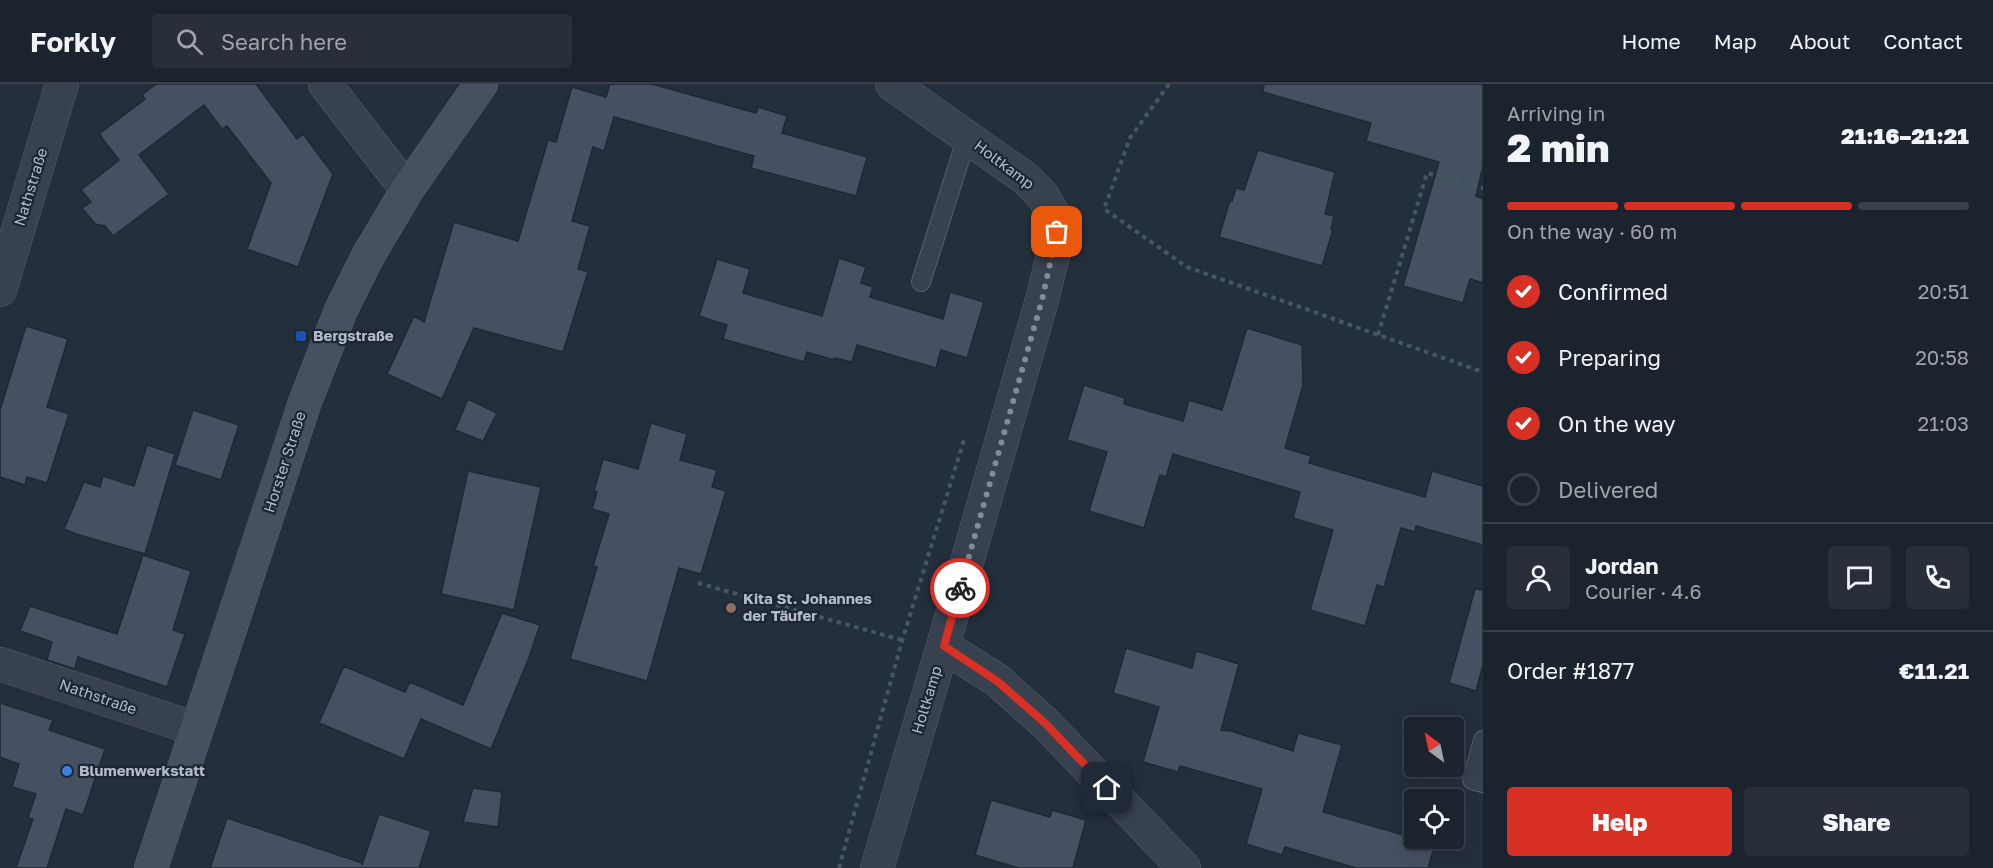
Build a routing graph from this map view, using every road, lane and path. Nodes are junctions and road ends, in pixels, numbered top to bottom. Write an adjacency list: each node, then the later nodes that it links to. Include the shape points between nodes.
1 (62, 84): 10 (street, Nathstraße)
2 (325, 84): 8 (street)
3 (481, 84): 8 (street, Horster Straße)
4 (892, 84): 6 (street, Holtkamp)
5 (1169, 84): 11 (path, via 1130,138 1104,209 1187,267)
6 (967, 137): 9 (lane); 16 (street, Holtkamp, via 1025,178 1042,195 1057,220 1057,232 1042,300)
7 (1483, 188): 11 (path, via 1427,173)
8 (407, 190): 18 (street, Horster Straße, via 341,310 305,402)
9 (921, 282)
10 (0, 290)
11 (1378, 335): 12 (path)
12 (1483, 372)
13 (965, 435): 15 (path)
14 (698, 583): 15 (path)
15 (902, 640): 22 (path)
16 (944, 646): 23 (street, Holtkamp); 24 (street, via 997,681 1046,724)
17 (0, 664): 18 (street, Nathstraße)
18 (196, 729): 21 (street, Horster Straße)
19 (1483, 740): 20 (lane, via 1472,780)
20 (1483, 783)
21 (151, 868)
22 (839, 868)
23 (877, 868)
24 (1184, 868)

